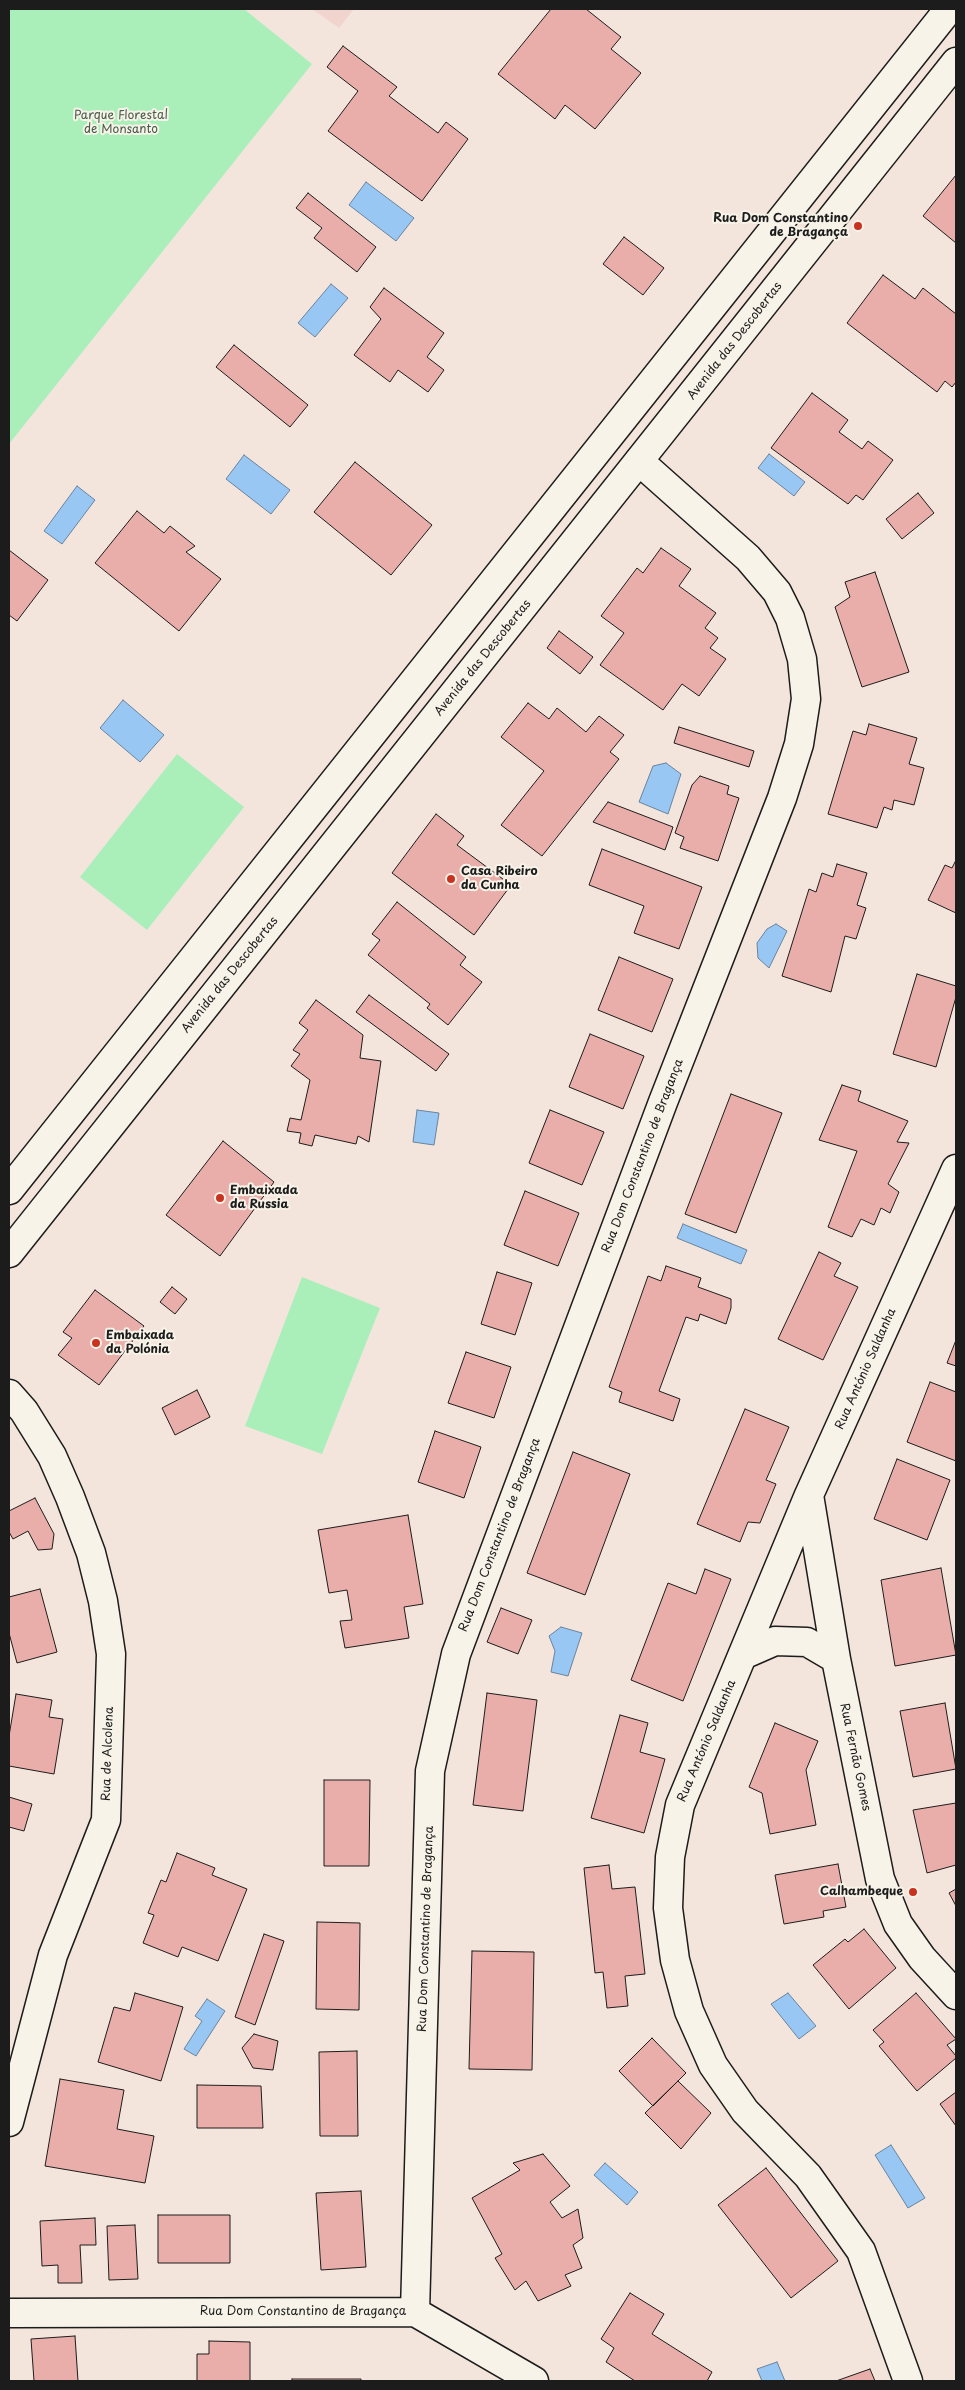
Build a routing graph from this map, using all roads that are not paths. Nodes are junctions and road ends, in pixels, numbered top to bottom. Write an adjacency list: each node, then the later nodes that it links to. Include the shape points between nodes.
1 (949, 9): 5 (street)
2 (956, 62): 3 (street, Avenida das Descobertas)
3 (639, 461): 6 (street, Avenida das Descobertas); 13 (street, Rua Dom Constantino de Bragança, via 748,558 777,592 790,618 802,659 806,699 799,744 782,798 663,1102 456,1654 430,1771)
4 (956, 1169): 8 (street, Rua António Saldanha)
5 (9, 1190)
6 (9, 1253)
7 (9, 1394): 12 (street, Rua de Alcolena, via 24,1411 52,1456 70,1497 91,1553 111,1654 106,1820 53,1955)
8 (809, 1495): 9 (street, Rua António Saldanha); 10 (street, Rua Fernão Gomes)
9 (743, 1655): 10 (street, via 775,1641 807,1642); 16 (street, Rua António Saldanha, via 680,1805 670,1857 668,1908 675,1960 689,2010 713,2065 745,2111 808,2176 861,2251)
10 (836, 1659): 11 (street, Rua Fernão Gomes, via 880,1879 898,1924 922,1958)
11 (956, 1995)
12 (9, 2122)
13 (415, 2312): 14 (street, Rua Dom Constantino de Bragança); 15 (street)
14 (9, 2313)
15 (534, 2381)
16 (908, 2381)

